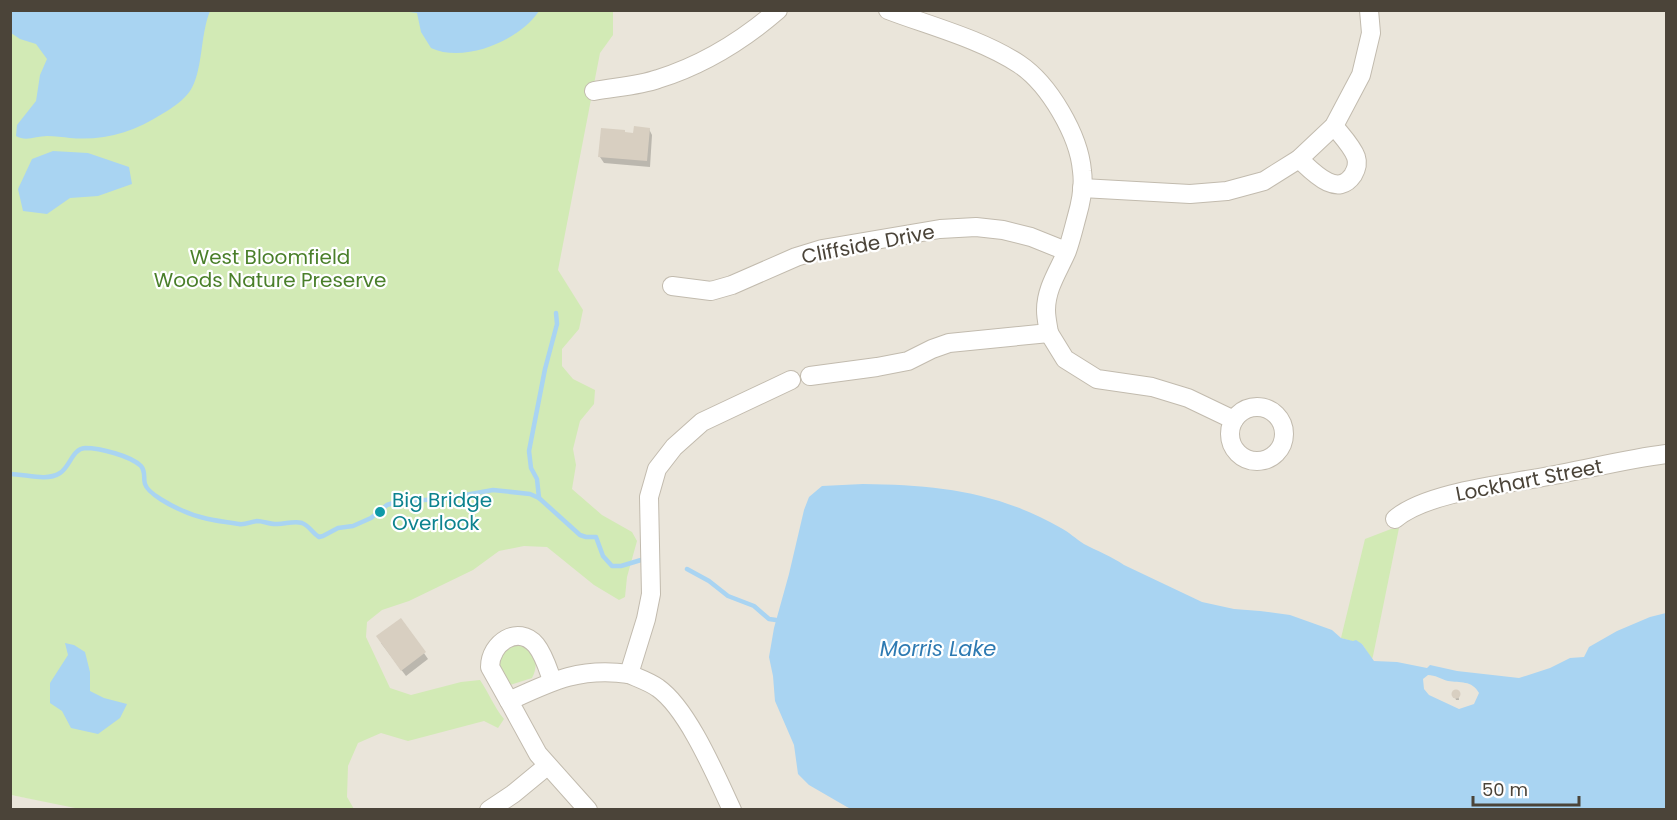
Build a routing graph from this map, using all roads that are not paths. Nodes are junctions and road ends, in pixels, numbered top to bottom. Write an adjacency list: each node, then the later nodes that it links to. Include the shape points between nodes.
1 (778, 10): 5 (street, via 724,51 687,68 657,79)
2 (888, 10): 4 (street)
3 (1370, 10): 6 (street, via 1371,33 1361,75)
4 (928, 17): 8 (street, via 1020,65 1041,84 1071,132 1081,161)
5 (594, 91)
6 (1334, 126): 7 (street); 7 (street, via 1356,155 1355,172 1350,179 1326,183)
7 (1299, 159): 8 (street, via 1264,181 1227,191 1190,194)
8 (1082, 188): 9 (street)
9 (1066, 251): 10 (street, Cliffside Drive, via 1003,230 940,229 822,249 711,291); 11 (street, via 1048,295)
10 (672, 286)
11 (1049, 333): 12 (street, via 949,343 908,361); 14 (street, via 1065,359 1097,379 1152,387 1188,398)
12 (810, 376)
13 (791, 380): 17 (street, via 702,422 657,469 649,496 651,594)
14 (1233, 420)
15 (1666, 454): 16 (street, Lockhart Street, via 1449,495)
16 (1395, 519)
17 (629, 674): 18 (street, via 608,671); 23 (street, via 658,687 675,703)
18 (552, 680): 19 (street); 19 (street, via 536,645 520,636 509,638 493,650 490,667)
19 (509, 701): 20 (street)
20 (547, 766): 21 (street); 22 (street)
21 (489, 810)
22 (588, 810)
23 (732, 810)

